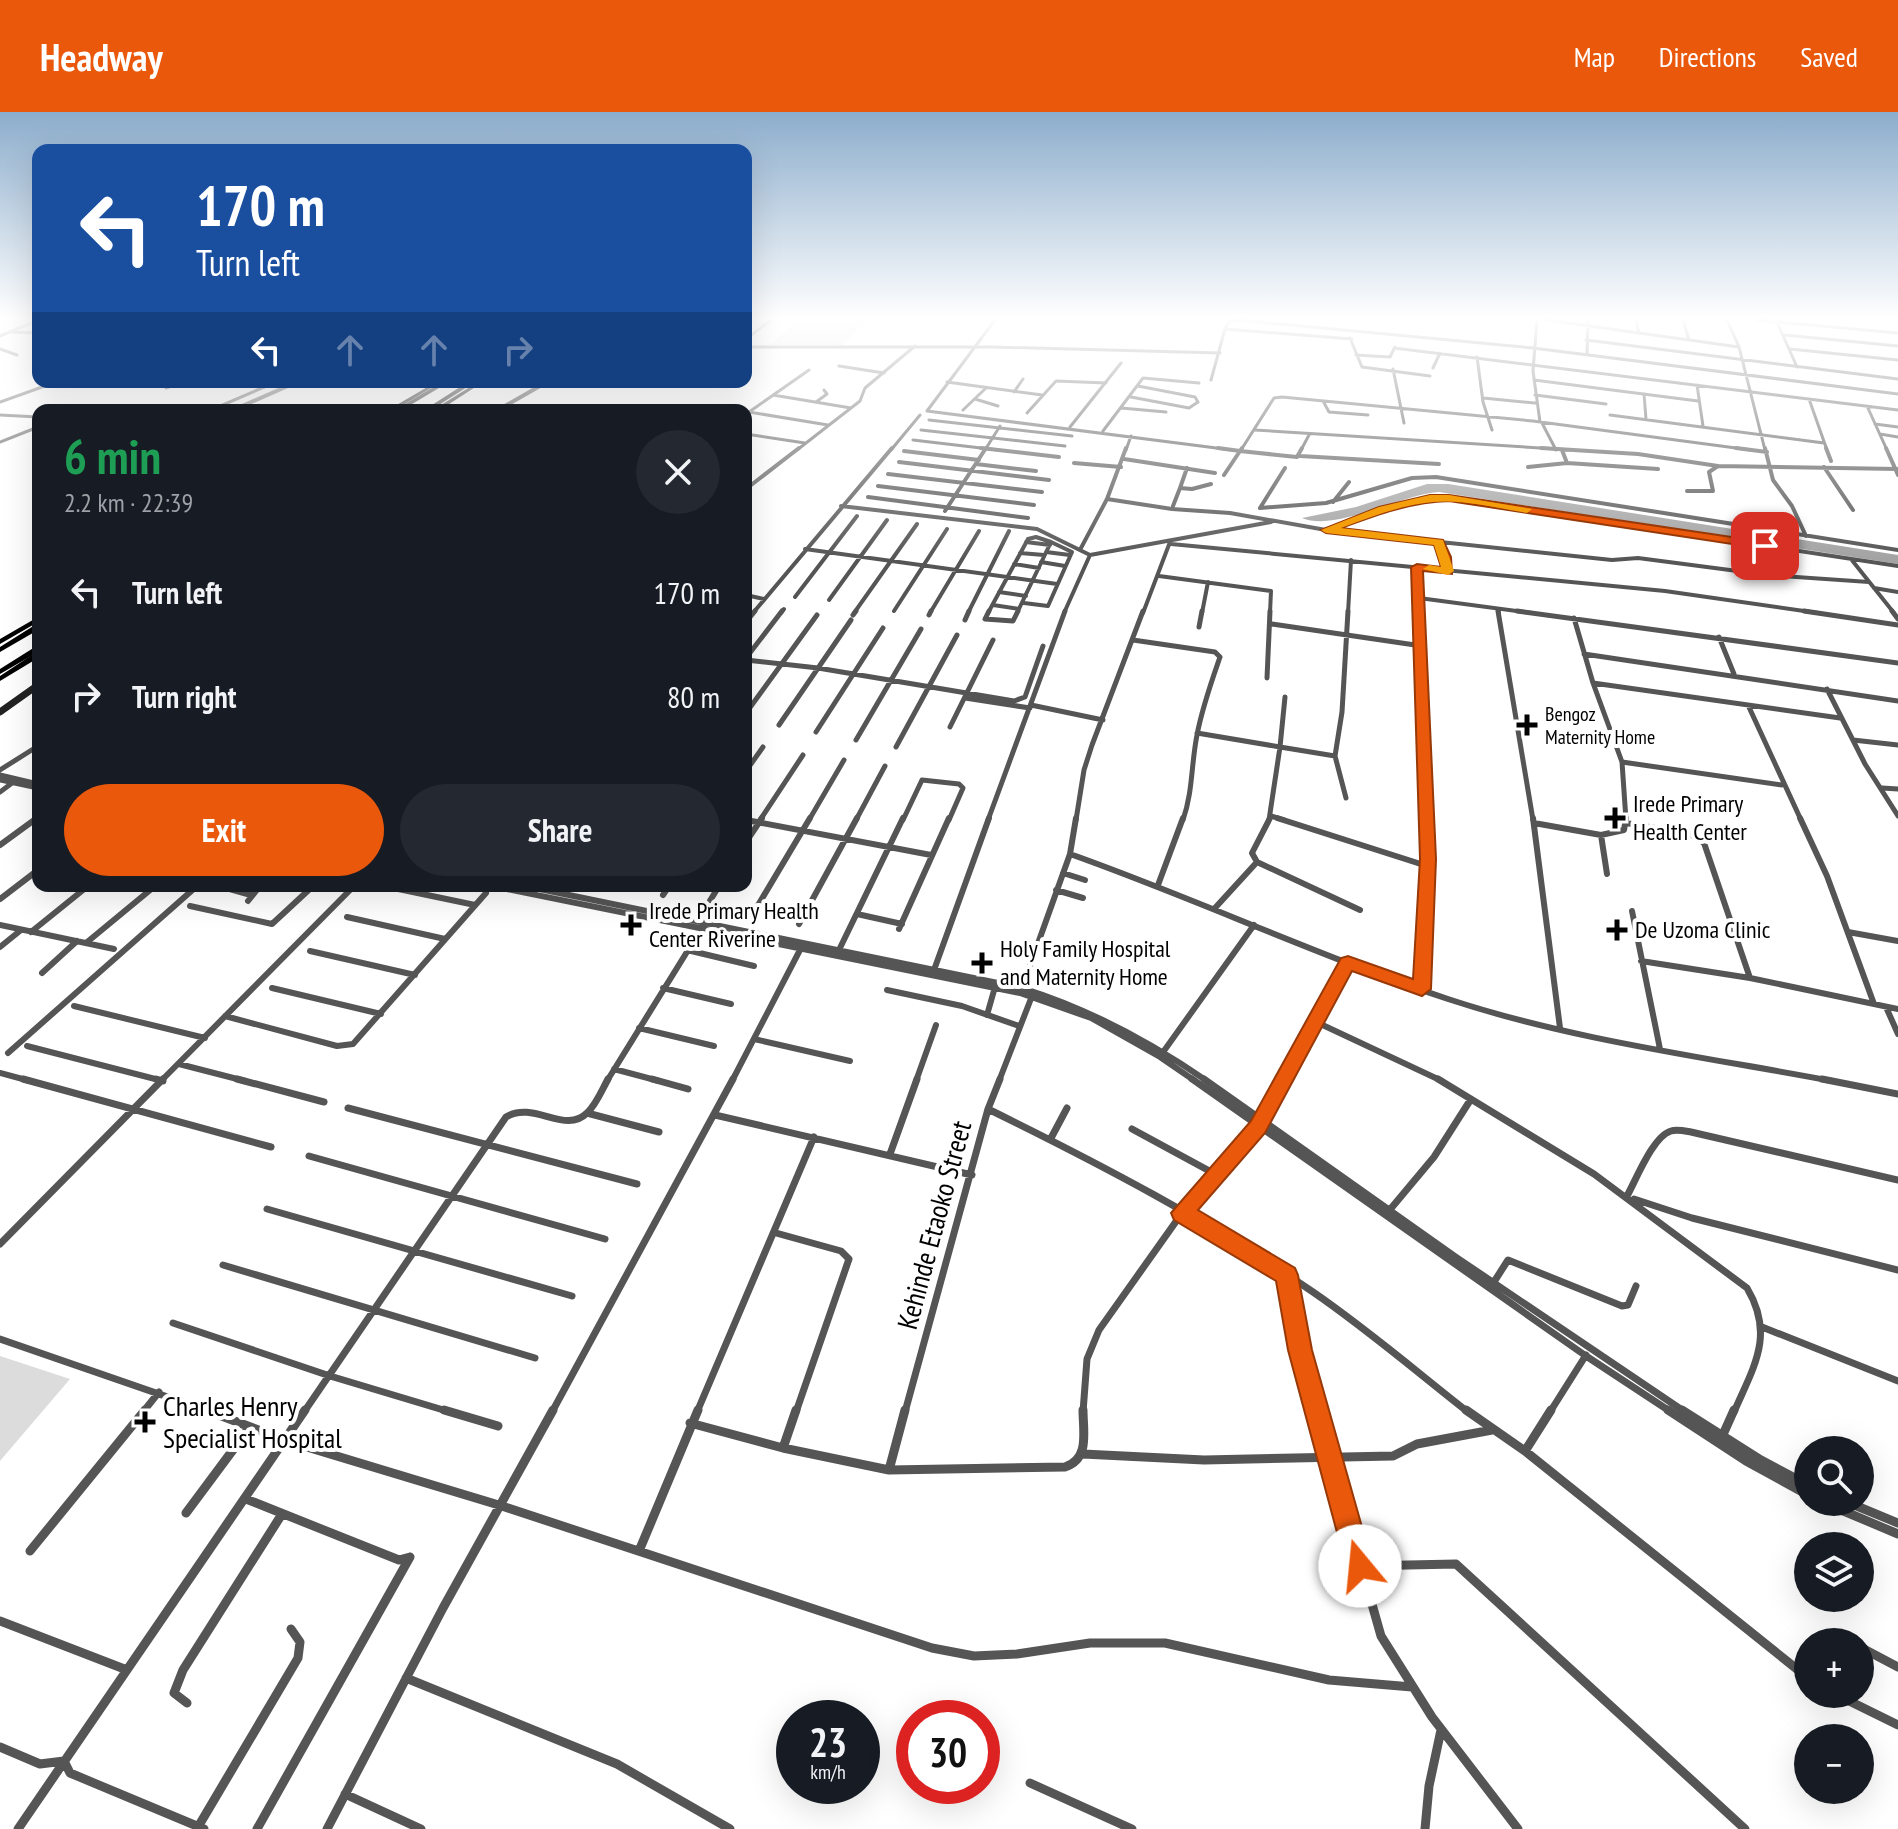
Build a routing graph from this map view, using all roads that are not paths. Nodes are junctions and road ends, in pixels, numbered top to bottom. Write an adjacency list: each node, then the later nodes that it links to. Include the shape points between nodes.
1 (804, 400): 25 (street)
2 (819, 400): 25 (street)
3 (860, 400): 31 (street)
4 (934, 400): 46 (street, via 927,411)
5 (974, 400): 33 (street)
6 (979, 400): 28 (street)
7 (1038, 400): 36 (street)
8 (1092, 400): 52 (street)
9 (1128, 400): 32 (street)
10 (1147, 400): 11 (street, via 1189,408)
11 (1197, 400)
12 (1273, 400): 57 (street)
13 (1309, 400): 23 (street)
14 (1399, 400): 30 (street)
15 (1483, 400): 42 (street)
16 (1505, 400): 26 (street)
17 (1575, 400): 27 (street)
18 (1644, 400): 44 (street)
19 (1691, 400): 24 (street)
20 (1753, 400): 60 (street)
21 (1809, 400): 71 (street)
22 (1818, 400): 29 (street)
23 (1323, 401): 30 (street); 40 (street, via 1329,412)
24 (1698, 401): 51 (street)
25 (816, 402): 31 (street)
26 (1535, 403): 47 (street)
27 (1606, 404)
28 (998, 406)
29 (1867, 406): 34 (street); 49 (street)
30 (1400, 407): 42 (street); 48 (street)
31 (851, 408): 50 (street)
32 (1121, 408): 35 (street); 59 (street)
33 (963, 410)
34 (1898, 410)
35 (1166, 412)
36 (1027, 413)
37 (752, 414): 50 (street)
38 (0, 415): 43 (street)
39 (920, 415): 119 (street)
40 (1368, 415)
41 (1610, 415): 44 (street)
42 (1487, 416): 47 (street); 58 (street)
43 (32, 417)
44 (1646, 419): 51 (street)
45 (929, 420): 54 (street)
46 (1004, 420): 52 (street); 54 (street)
47 (1541, 422): 74 (street); 78 (street)
48 (1404, 423)
49 (1875, 424): 53 (street); 61 (street)
50 (828, 425): 70 (street)
51 (1703, 426): 60 (street)
52 (1070, 427): 59 (street)
53 (1898, 427)
54 (999, 428): 64 (street); 67 (street)
55 (32, 429): 69 (street)
56 (921, 430): 67 (street)
57 (1255, 430): 63 (street); 77 (street)
58 (1492, 430)
59 (1103, 431): 65 (street)
60 (1762, 434): 71 (street); 78 (street)
61 (1880, 434): 66 (street); 96 (street)
62 (752, 435): 70 (street)
63 (1309, 435): 74 (street); 79 (street)
64 (1072, 436)
65 (1131, 436): 77 (street); 81 (street)
66 (1898, 437)
67 (993, 438): 72 (street); 73 (street)
68 (913, 440): 73 (street)
69 (0, 442)
70 (805, 443): 105 (street)
71 (1824, 443): 82 (street)
72 (1065, 446)
73 (986, 448): 80 (street); 84 (street)
74 (1556, 450): 75 (street)
75 (1562, 450): 86 (street); 88 (street)
76 (904, 451): 84 (street)
77 (1240, 451): 79 (street); 101 (street)
78 (1767, 452): 91 (street)
79 (1300, 456): 87 (street)
80 (1059, 457)
81 (1124, 459): 89 (street); 93 (street)
82 (1831, 461)
83 (899, 462): 97 (street)
84 (977, 462): 97 (street); 98 (street)
85 (1074, 463): 89 (street)
86 (1567, 463): 90 (street); 95 (street)
87 (1439, 464)
88 (1718, 466): 91 (street); 112 (street, via 1709,472 1713,491)
89 (1121, 467): 116 (street)
90 (1528, 467)
91 (1771, 467): 92 (street); 135 (street, via 1776,486)
92 (1824, 467): 96 (street); 123 (street)
93 (1187, 468): 99 (street); 111 (street)
94 (1285, 468): 122 (street)
95 (1658, 469)
96 (1897, 469): 102 (street)
97 (971, 471): 103 (street); 107 (street)
98 (1036, 471)
99 (1215, 473)
100 (888, 474): 107 (street)
101 (1224, 475)
102 (1898, 475)
103 (1049, 480)
104 (752, 482): 105 (street)
105 (755, 482): 108 (street)
106 (1349, 482): 117 (street)
107 (964, 483): 113 (street); 114 (street)
108 (752, 484)
109 (1211, 484): 111 (street)
110 (878, 486): 114 (street)
111 (1180, 488): 120 (street)
112 (1687, 491)
113 (1042, 492)
114 (956, 495): 118 (street); 121 (street)
115 (868, 497): 121 (street)
116 (1107, 499): 126 (street); 139 (street)
117 (1333, 502): 122 (street); 135 (street, via 1412,478 1436,477)
118 (1034, 505)
119 (841, 506): 125 (street); 140 (street)
120 (1173, 506)
121 (948, 508): 125 (street); 127 (street)
122 (1260, 508): 126 (street)
123 (1853, 510)
124 (857, 516): 142 (street)
125 (940, 517): 139 (street, via 1037,529)
126 (1253, 517): 129 (street)
127 (1028, 518)
128 (887, 520): 147 (street)
129 (1275, 521): 132 (street); 136 (street)
130 (917, 524): 150 (street)
131 (947, 529): 152 (street)
132 (1326, 530): 137 (street); 148 (street, via 1383,509 1449,498)
133 (979, 531): 157 (street)
134 (1009, 531): 159 (street)
135 (1806, 536): 141 (street)
136 (1170, 542): 146 (street); 149 (street); 160 (street)
137 (1439, 542): 158 (street); 164 (street)
138 (1050, 543): 143 (street, via 1036,537); 144 (street); 145 (street, via 1068,548)
139 (1081, 548): 146 (street)
140 (805, 549): 142 (street); 173 (street)
141 (1898, 550)
142 (829, 553): 147 (street); 171 (street)
143 (1020, 553): 144 (street); 151 (street)
144 (1045, 554): 145 (street); 153 (street)
145 (1070, 555): 154 (street)
146 (1090, 555): 225 (street)
147 (859, 558): 150 (street); 174 (street)
148 (1850, 558): 155 (street); 164 (street)
149 (1351, 560): 156 (street); 195 (street)
150 (891, 562): 152 (street); 209 (street)
151 (1014, 564): 153 (street); 161 (street)
152 (922, 565): 157 (street); 180 (street)
153 (1040, 565): 154 (street); 162 (street)
154 (1065, 566): 165 (street)
155 (1898, 566)
156 (1417, 567): 158 (street); 172 (street)
157 (956, 570): 159 (street); 183 (street)
158 (1448, 571): 189 (street, via 1665,591)
159 (987, 575): 161 (street); 186 (street)
160 (1159, 576): 163 (street); 198 (street)
161 (1007, 578): 162 (street); 167 (street)
162 (1033, 582): 165 (street); 170 (street)
163 (1208, 582): 188 (street, via 1271,591); 190 (street)
164 (1869, 582): 166 (street)
165 (1057, 584): 175 (street, via 1048,606)
166 (1874, 588): 168 (street); 185 (street)
167 (999, 592): 170 (street); 176 (street)
168 (1898, 592)
169 (752, 596): 173 (street)
170 (1026, 596): 175 (street)
171 (795, 597)
172 (1419, 598): 179 (street); 201 (street)
173 (764, 599): 181 (street)
174 (829, 600)
175 (1024, 603): 178 (street)
176 (993, 605): 178 (street); 178 (street, via 985,619 1012,623)
177 (784, 609): 202 (street)
178 (1019, 609)
179 (1498, 609): 184 (street); 260 (street)
180 (894, 611)
181 (752, 614)
182 (817, 615): 207 (street)
183 (929, 615)
184 (1574, 618): 196 (street); 204 (street)
185 (1898, 619)
186 (965, 620)
187 (32, 623): 199 (main road)
188 (1272, 624): 195 (street); 213 (street)
189 (1898, 625)
190 (1199, 627)
191 (883, 628): 211 (street)
192 (32, 629): 199 (highway)
193 (921, 629): 215 (street)
194 (957, 635): 217 (street)
195 (1348, 636): 201 (street); 241 (street)
196 (1719, 637): 208 (street); 212 (street)
197 (993, 640): 220 (street)
198 (1133, 640): 228 (street); 232 (street, via 1219,654)
199 (1, 646)
200 (1043, 646): 220 (street, via 1021,701)
201 (1422, 646): 271 (street)
202 (752, 651)
203 (32, 653): 210 (highway)
204 (1584, 654): 212 (street); 216 (street)
205 (32, 659): 214 (main road)
206 (752, 660): 207 (street)
207 (783, 663): 209 (street); 223 (street)
208 (1898, 663)
209 (818, 668): 211 (street); 229 (street)
210 (0, 672)
211 (855, 674): 215 (street); 231 (street)
212 (1734, 675): 219 (street)
213 (1267, 678)
214 (0, 679)
215 (890, 681): 217 (street); 233 (street)
216 (1593, 683): 224 (street); 243 (street)
217 (928, 687): 220 (street); 237 (street)
218 (32, 688): 226 (main road)
219 (1827, 689): 222 (street); 227 (street)
220 (966, 696): 225 (street); 230 (street)
221 (1285, 697): 238 (street)
222 (1898, 701)
223 (752, 705)
224 (1748, 705): 227 (street); 250 (street)
225 (1030, 707): 228 (street); 322 (street)
226 (0, 710)
227 (1840, 718): 234 (street)
228 (1103, 720): 268 (street, via 1084,770)
229 (779, 725)
230 (950, 727)
231 (816, 732)
232 (1197, 733): 238 (street); 276 (street, via 1192,795)
233 (856, 740)
234 (1853, 740): 235 (street); 251 (street)
235 (1898, 745)
236 (763, 747): 244 (street)
237 (896, 747)
238 (1280, 747): 241 (street); 255 (street)
239 (32, 751): 246 (street)
240 (803, 755): 259 (street)
241 (1335, 756): 254 (street)
242 (844, 760): 262 (street)
243 (1622, 762): 250 (street); 261 (street)
244 (752, 763)
245 (885, 766): 265 (street)
246 (0, 775): 247 (street); 248 (street)
247 (12, 783): 249 (street); 253 (street)
248 (32, 784)
249 (32, 785)
250 (1782, 785): 308 (street)
251 (1882, 788): 252 (street); 256 (street)
252 (1898, 789)
253 (0, 792)
254 (1346, 798)
255 (1271, 816): 270 (street, via 1252,853); 271 (street)
256 (1898, 816)
257 (32, 821): 266 (street)
258 (752, 821): 259 (street)
259 (759, 822): 262 (street); 263 (street)
260 (1534, 823): 264 (street); 346 (street)
261 (1626, 823): 264 (street, via 1624,830); 326 (street, via 1690,834 1704,843)
262 (801, 830): 265 (street); 299 (street)
263 (752, 833)
264 (1601, 835): 273 (street)
265 (844, 839): 267 (street); 302 (street)
266 (0, 845)
267 (890, 847): 269 (street); 269 (street, via 922,780 959,784 963,788); 300 (street)
268 (1070, 854): 272 (street); 276 (street)
269 (931, 855): 300 (street, via 900,927)
270 (1257, 862): 296 (street); 297 (street)
271 (1427, 866): 331 (street)
272 (1063, 873): 275 (street); 277 (street)
273 (1607, 874)
274 (32, 875): 292 (street)
275 (1085, 880)
276 (1158, 885): 296 (street)
277 (1056, 890): 291 (street); 330 (street)
278 (81, 892): 307 (street)
279 (148, 892): 312 (street)
280 (190, 892): 353 (street)
281 (234, 892): 282 (street, via 250,898)
282 (255, 892)
283 (307, 892): 295 (street, via 272,924)
284 (348, 892): 341 (street)
285 (413, 892): 294 (street)
286 (486, 892): 294 (street)
287 (547, 892): 305 (street)
288 (665, 892): 290 (street)
289 (715, 892): 293 (street)
290 (663, 895)
291 (1083, 898)
292 (0, 899)
293 (708, 904)
294 (475, 905): 309 (street)
295 (190, 906)
296 (1215, 908): 304 (street)
297 (1360, 910)
298 (1632, 911): 319 (street)
299 (754, 912)
300 (857, 914): 317 (street)
301 (347, 917): 309 (street)
302 (799, 924)
303 (0, 925): 306 (street)
304 (1254, 925): 320 (street); 354 (street)
305 (703, 926): 313 (street); 316 (street)
306 (21, 930): 307 (street); 314 (street)
307 (31, 932): 310 (street)
308 (1848, 932): 311 (street); 335 (street)
309 (445, 939): 324 (street)
310 (77, 941): 312 (street); 323 (street)
311 (1898, 941)
312 (86, 943): 315 (street)
313 (802, 946): 317 (street); 325 (street); 349 (street)
314 (0, 947)
315 (114, 949)
316 (687, 950): 321 (street); 329 (street)
317 (839, 950): 322 (street)
318 (310, 951): 324 (street)
319 (1641, 961): 326 (street); 352 (street)
320 (1348, 962): 331 (street); 342 (street)
321 (754, 966)
322 (934, 970): 325 (street)
323 (42, 973)
324 (415, 975): 339 (street)
325 (948, 976): 327 (street)
326 (1750, 978): 335 (street)
327 (995, 986): 330 (street); 333 (street); 340 (street)
328 (272, 988): 339 (street)
329 (663, 988): 334 (street); 345 (street)
330 (1022, 988): 354 (street, via 1096,1014)
331 (1422, 989): 346 (street)
332 (887, 990): 340 (street)
333 (1032, 996): 344 (street, Kehinde Etaoko Street); 354 (street, via 1091,1018)
334 (731, 1004)
335 (1874, 1004): 337 (street)
336 (74, 1006): 348 (street)
337 (1886, 1007): 338 (street); 347 (street)
338 (1898, 1009)
339 (381, 1014): 341 (street, via 345,1047)
340 (987, 1015): 344 (street)
341 (225, 1016): 348 (street)
342 (1314, 1021): 362 (street); 370 (street)
343 (936, 1025): 377 (street)
344 (1019, 1026): 367 (street, Kehinde Etaoko Street)
345 (639, 1028): 351 (street); 357 (street)
346 (1560, 1028): 352 (street)
347 (1898, 1034)
348 (205, 1038): 356 (street)
349 (754, 1039): 355 (street); 369 (street)
350 (27, 1046): 359 (street)
351 (714, 1046)
352 (1660, 1049): 361 (street)
353 (8, 1053)
354 (1162, 1055): 370 (street)
355 (850, 1061)
356 (179, 1064): 359 (street); 363 (street)
357 (614, 1069): 360 (street); 368 (street)
358 (0, 1073): 364 (street)
359 (163, 1081): 364 (street)
360 (688, 1089)
361 (1898, 1095)
362 (1471, 1099): 383 (street); 387 (street, via 1434,1157)
363 (324, 1102)
364 (135, 1108): 376 (street); 390 (street)
365 (348, 1108): 375 (street)
366 (1067, 1108): 374 (street)
367 (988, 1109): 374 (street); 380 (street, Kehinde Etaoko Street)
368 (587, 1113): 372 (street); 375 (street, via 569,1122 513,1111)
369 (715, 1115): 373 (street); 421 (street)
370 (1260, 1124): 379 (street); 387 (street)
371 (1132, 1129): 379 (street)
372 (659, 1132)
373 (814, 1137): 377 (street); 388 (street)
374 (1050, 1140): 386 (street)
375 (488, 1145): 382 (street); 384 (street)
376 (271, 1147)
377 (890, 1154): 380 (street)
378 (309, 1156): 384 (street)
379 (1215, 1174): 386 (street)
380 (972, 1175): 417 (street, Kehinde Etaoko Street)
381 (1898, 1180): 383 (street, via 1672,1131 1652,1150)
382 (637, 1184)
383 (1627, 1196): 393 (street, via 1692,1218); 400 (street, via 1747,1288)
384 (453, 1197): 389 (street); 391 (street)
385 (267, 1209): 391 (street)
386 (1182, 1213): 394 (street); 415 (street, via 1099,1330 1087,1359)
387 (1386, 1213): 395 (street)
388 (776, 1233): 407 (street); 413 (street, via 841,1251 849,1259)
389 (605, 1239)
390 (0, 1244)
391 (416, 1251): 397 (street); 398 (street)
392 (223, 1265): 398 (street)
393 (1898, 1270)
394 (1287, 1275): 410 (street); 416 (street)
395 (1491, 1286): 396 (street, via 1508,1260 1622,1306 1628,1305); 402 (street)
396 (1636, 1286)
397 (572, 1296)
398 (376, 1310): 403 (street); 404 (street)
399 (173, 1323): 404 (street)
400 (1762, 1327): 405 (street); 411 (street, via 1744,1391)
401 (0, 1339): 406 (street)
402 (1588, 1352): 411 (street); 414 (street)
403 (535, 1358)
404 (330, 1376): 408 (street); 412 (street)
405 (1898, 1381)
406 (159, 1392): 409 (street); 428 (street)
407 (690, 1423): 413 (street); 429 (street)
408 (498, 1426)
409 (250, 1427): 412 (street); 422 (street)
410 (1492, 1430): 414 (street); 416 (street, via 1417,1444 1393,1456)
411 (1721, 1440): 418 (street); 419 (street)
412 (287, 1441): 420 (street); 421 (street)
413 (783, 1448): 417 (street)
414 (1525, 1451): 434 (street)
415 (1083, 1454): 416 (street, via 1204,1460); 417 (street, via 1065,1467)
416 (1328, 1458): 430 (street)
417 (889, 1470)
418 (1794, 1478)
419 (1794, 1488)
420 (246, 1499): 424 (street); 436 (street)
421 (502, 1506): 429 (street); 437 (street)
422 (186, 1513)
423 (1874, 1513): 426 (street)
424 (282, 1514): 439 (street, via 183,1670 174,1693); 449 (street, via 399,1560 410,1557)
425 (1855, 1516): 427 (street)
426 (1898, 1523)
427 (1898, 1534)
428 (30, 1551)
429 (639, 1551): 438 (street, via 932,1648 974,1656 1090,1643 1165,1643 1329,1680)
430 (1360, 1566): 438 (street, via 1384,1644); 456 (street, via 1456,1564)
431 (0, 1621): 436 (street)
432 (291, 1629): 447 (street, via 300,1642 298,1658)
433 (1874, 1654): 435 (street)
434 (1794, 1667)
435 (1898, 1667)
436 (127, 1670): 444 (street)
437 (406, 1678): 446 (street); 452 (street, via 605,1759)
438 (1412, 1687): 442 (street)
439 (187, 1703)
440 (1863, 1708): 441 (street)
441 (1898, 1725)
442 (1441, 1730): 454 (street); 455 (street)
443 (0, 1747): 444 (street, via 40,1764)
444 (64, 1761): 447 (street, via 70,1773); 448 (street)
445 (1030, 1783): 453 (street)
446 (345, 1794): 450 (street); 451 (street)
447 (201, 1828)
448 (18, 1829)
449 (257, 1829)
450 (327, 1829)
451 (421, 1829)
452 (730, 1829)
453 (1132, 1829)
454 (1425, 1829)
455 (1518, 1829)
456 (1745, 1829)

